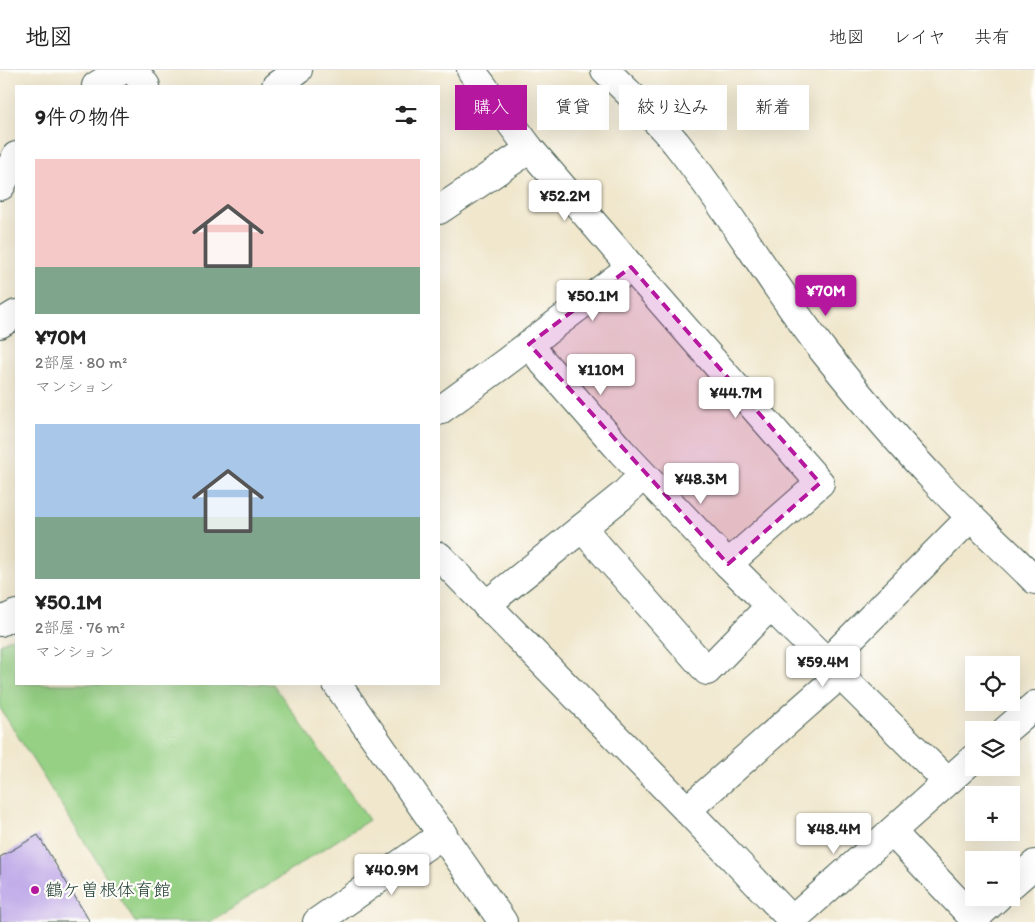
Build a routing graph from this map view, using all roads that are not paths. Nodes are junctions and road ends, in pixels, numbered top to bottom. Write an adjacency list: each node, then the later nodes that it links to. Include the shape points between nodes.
1 (122, 70): 6 (street)
2 (134, 70): 7 (street)
3 (298, 70): 8 (street); 9 (street)
4 (471, 70): 10 (street)
5 (605, 70): 20 (street, via 675,143 866,405)
6 (98, 85)
7 (145, 85)
8 (277, 85)
9 (309, 85)
10 (530, 149): 13 (street); 14 (street)
11 (15, 159): 12 (street)
12 (6, 189)
13 (440, 209)
14 (631, 267): 17 (street); 23 (street, via 820,483)
15 (15, 315): 16 (street)
16 (0, 324)
17 (529, 344): 18 (street); 19 (street)
18 (440, 410)
19 (643, 475): 21 (street); 23 (street)
20 (971, 517): 24 (street); 29 (street)
21 (582, 528): 25 (street); 26 (street, via 707,671)
22 (440, 557): 25 (street)
23 (728, 564): 26 (street)
24 (1035, 580)
25 (486, 605): 35 (street)
26 (770, 606): 29 (street)
27 (15, 614): 28 (street)
28 (0, 622)
29 (833, 668): 34 (street); 35 (street)
30 (338, 685): 37 (street)
31 (1035, 705): 32 (street)
32 (1016, 721)
33 (965, 766): 34 (street)
34 (947, 782): 36 (street)
35 (687, 810): 43 (street)
36 (892, 832): 41 (street); 43 (street)
37 (443, 834): 42 (street); 44 (street)
38 (1035, 864): 39 (street)
39 (1020, 877)
40 (990, 906): 41 (street)
41 (975, 920)
42 (322, 921)
43 (792, 921)
44 (504, 922)

